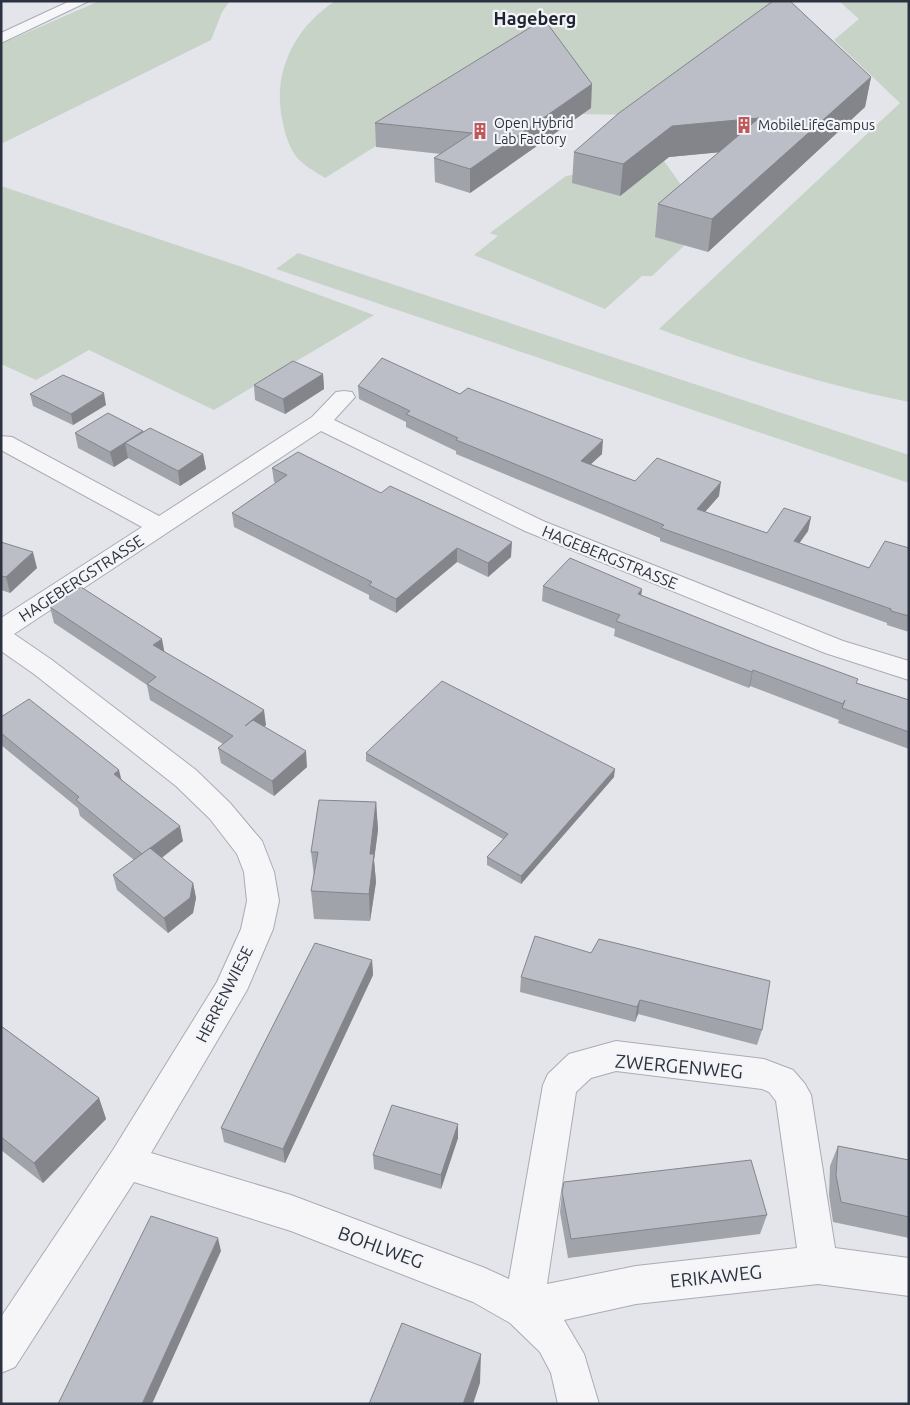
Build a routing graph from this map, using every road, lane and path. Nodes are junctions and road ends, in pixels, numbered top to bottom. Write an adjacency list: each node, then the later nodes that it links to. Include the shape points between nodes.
1 (82, 1): 2 (street)
2 (1, 39)
3 (344, 397): 4 (street, HAGEBERGSTRASSE)
4 (320, 422): 6 (street, HAGEBERGSTRASSE); 9 (street, HAGEBERGSTRASSE, via 534,526 834,647)
5 (4, 442): 6 (street, HAGEBERGSTRASSE)
6 (161, 527): 7 (street, HAGEBERGSTRASSE)
7 (1, 630)
8 (1, 638): 10 (street, HERRENWIESE, via 186,778 220,811 251,849 259,872 263,901 257,930 230,990)
9 (909, 671)
10 (126, 1162): 13 (street, BOHLWEG, via 300,1216 485,1287); 14 (street, HERRENWIESE)
11 (818, 1265): 12 (street, ERIKAWEG); 13 (street, ERIKAWEG, via 636,1285); 13 (street, ZWERGENWEG, via 793,1095 781,1080 764,1074 616,1056 580,1065 560,1085)
12 (909, 1277)
13 (524, 1309): 15 (street, BOHLWEG, via 554,1338 570,1368)
14 (1, 1353)
15 (579, 1404)

